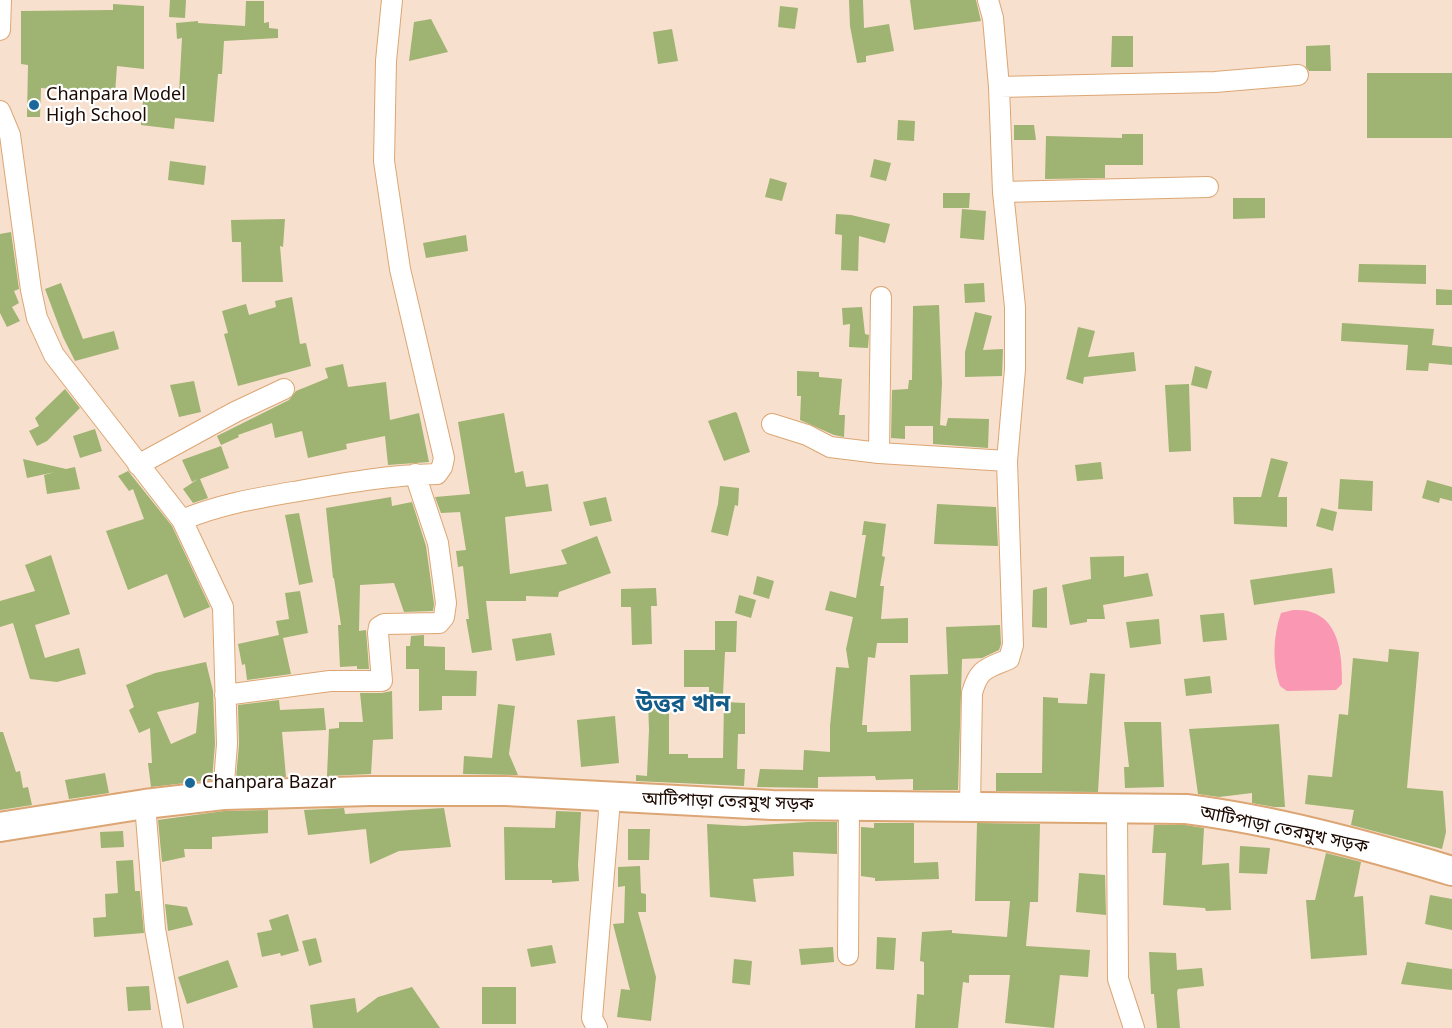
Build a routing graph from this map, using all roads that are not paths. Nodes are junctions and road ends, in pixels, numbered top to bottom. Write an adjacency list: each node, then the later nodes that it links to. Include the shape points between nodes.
1 (1, 0): 4 (street)
2 (392, 0): 16 (street, via 384,161 400,268 444,458 437,474)
3 (988, 0): 6 (street)
4 (0, 30)
5 (1298, 75): 6 (street, via 1215,82)
6 (999, 87): 9 (street)
7 (0, 111): 15 (street, via 10,135 37,318 54,355)
8 (1208, 187): 9 (street)
9 (1003, 192): 14 (street, via 1015,307 1015,369)
10 (881, 297): 13 (street)
11 (284, 389): 15 (street)
12 (772, 424): 13 (street, via 830,447)
13 (879, 453): 14 (street)
14 (1007, 460): 23 (street, via 1012,645 1009,659 976,676 972,693)
15 (138, 465): 17 (street)
16 (415, 474): 17 (street, via 222,505); 18 (street, via 438,543 446,603 439,623 379,627 382,681 330,681)
17 (182, 520): 18 (street, via 223,607)
18 (225, 695): 19 (street)
19 (223, 795): 20 (main road, আটিপাড়া তেরমুখ সড়ক, via 506,791); 21 (main road, আটিপাড়া তেরমুখ সড়ক)
20 (606, 796): 22 (main road, আটিপাড়া তেরমুখ সড়ক); 29 (street, via 609,813 592,1018)
21 (145, 804): 25 (main road, আটিপাড়া তেরমুখ সড়ক); 28 (street, via 155,929)
22 (849, 806): 23 (main road, আটিপাড়া তেরমুখ সড়ক); 27 (street)
23 (970, 806): 24 (main road, আটিপাড়া তেরমুখ সড়ক)
24 (1117, 809): 26 (main road, আটিপাড়া তেরমুখ সড়ক, via 1186,809 1231,815); 30 (street, via 1118,979)
25 (0, 827)
26 (1452, 870)
27 (848, 955)
28 (173, 1028)
29 (597, 1028)
30 (1134, 1028)

